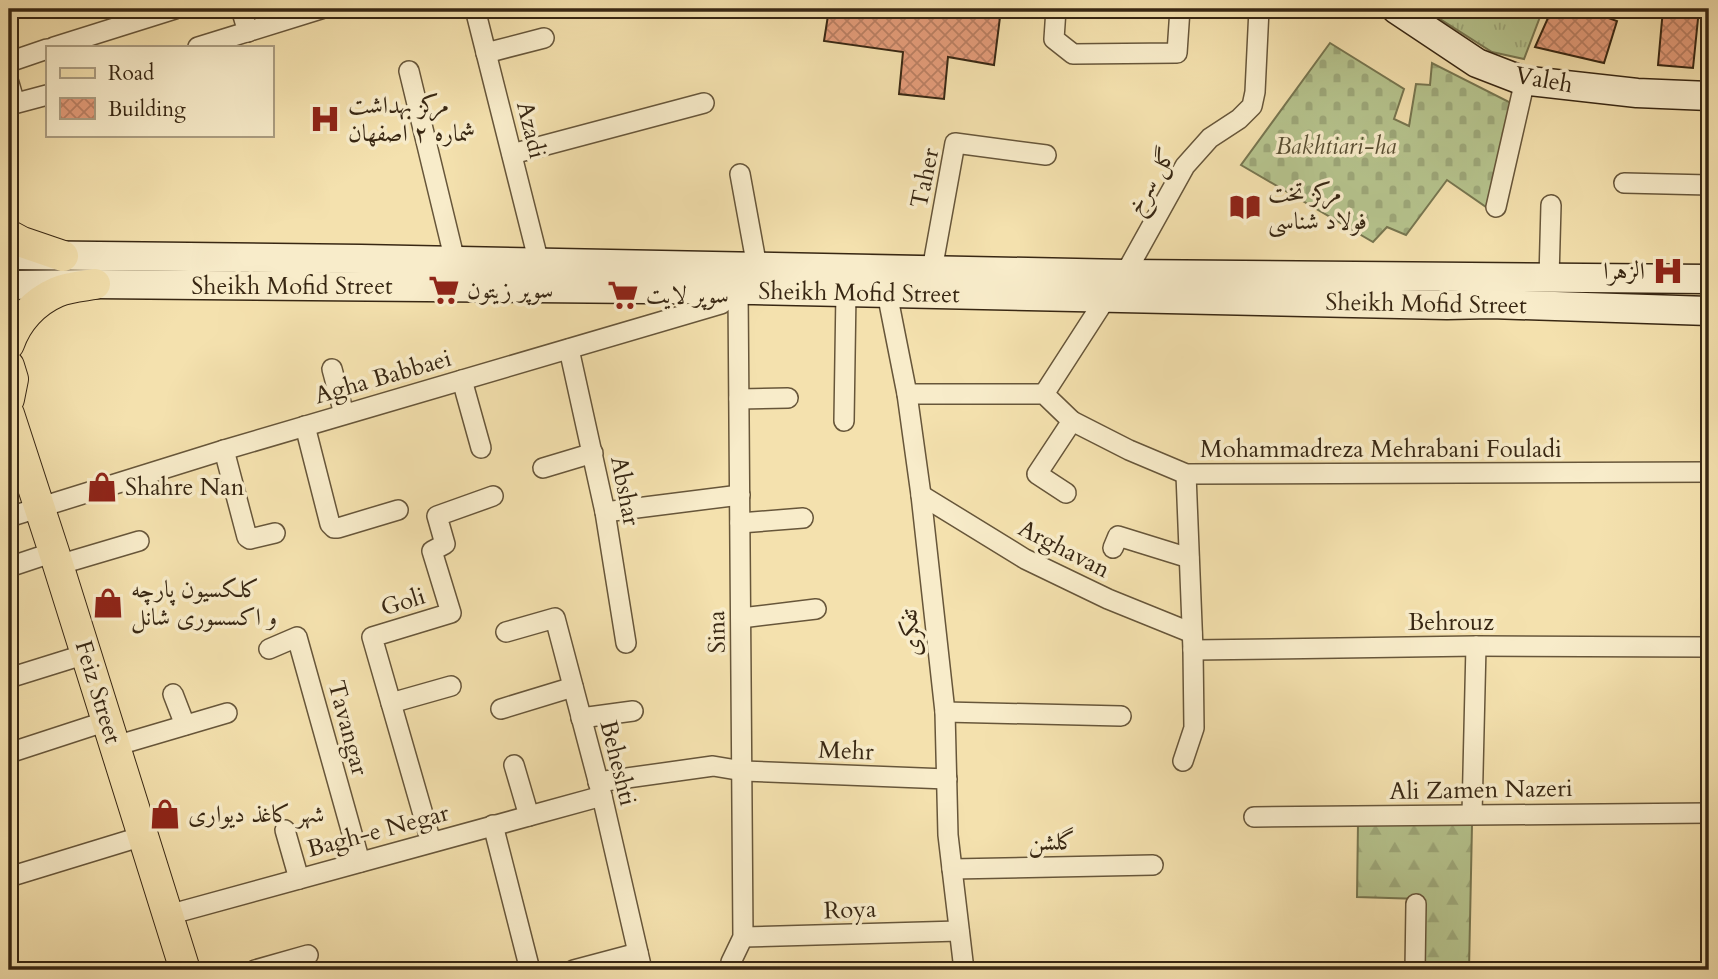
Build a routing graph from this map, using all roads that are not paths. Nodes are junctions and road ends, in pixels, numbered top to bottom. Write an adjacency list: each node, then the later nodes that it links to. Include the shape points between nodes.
1 (175, 9): 11 (street)
2 (241, 9): 9 (street)
3 (321, 9): 9 (street)
4 (475, 9): 14 (street, Azadi)
5 (1056, 9): 6 (street, via 1054,39 1073,54 1177,53)
6 (1180, 9)
7 (1259, 9): 38 (street, گل سرخ, via 1252,106 1210,138 1185,166)
8 (1409, 13): 17 (main road, Valeh, via 1477,63)
9 (248, 32): 12 (street)
10 (544, 38): 14 (street)
11 (57, 46)
12 (201, 46)
13 (46, 49): 15 (street)
14 (486, 53): 22 (street, Azadi)
15 (9, 62)
16 (410, 71): 32 (street)
17 (1525, 80): 20 (main road, Valeh); 28 (street)
18 (9, 83): 19 (street, via 17,103)
19 (46, 95)
20 (1709, 96)
21 (704, 103): 22 (street)
22 (512, 154): 33 (street, Azadi)
23 (1046, 155): 35 (street, Taher, via 956,143)
24 (740, 174): 34 (street)
25 (1624, 183): 26 (street)
26 (1709, 185)
27 (1551, 205): 39 (street)
28 (1496, 207)
29 (9, 235): 31 (main road)
30 (9, 255): 31 (main road, Sheikh Mofid Street)
31 (63, 256): 36 (main road, Sheikh Mofid Street)
32 (455, 261): 33 (main road, Sheikh Mofid Street); 37 (main road, Sheikh Mofid Street)
33 (539, 263): 34 (main road, Sheikh Mofid Street)
34 (757, 267): 35 (main road, Sheikh Mofid Street)
35 (932, 270): 38 (main road, Sheikh Mofid Street)
36 (322, 273): 37 (main road, Sheikh Mofid Street); 41 (main road, Sheikh Mofid Street)
37 (372, 273): 43 (main road, Sheikh Mofid Street)
38 (1125, 274): 44 (main road, Sheikh Mofid Street)
39 (1549, 278): 40 (main road, Sheikh Mofid Street); 45 (main road, Sheikh Mofid Street)
40 (1709, 279)
41 (95, 284): 42 (main road, Sheikh Mofid Street); 50 (main road, via 57,292 27,311)
42 (9, 285)
43 (737, 290): 46 (main road, Sheikh Mofid Street); 51 (street, Agha Babbaei, via 721,304); 59 (street, Sina)
44 (1443, 291): 45 (main road, Sheikh Mofid Street); 48 (main road, Sheikh Mofid Street)
45 (1490, 291): 49 (main road, Sheikh Mofid Street)
46 (846, 292): 47 (main road, Sheikh Mofid Street); 62 (street)
47 (887, 293): 48 (main road, Sheikh Mofid Street); 55 (street, تفکری)
48 (1106, 298): 56 (street)
49 (1709, 311)
50 (9, 344)
51 (569, 349): 54 (street, Agha Babbaei); 67 (street, Abshar)
52 (9, 366): 58 (main road, via 13,379)
53 (332, 369): 61 (street)
54 (462, 380): 61 (street, Agha Babbaei); 65 (street)
55 (907, 394): 56 (street); 73 (street, تفکری)
56 (1044, 394): 63 (street, Mohammadreza Mehrabani Fouladi)
57 (788, 398): 59 (street)
58 (9, 399)
59 (739, 399): 72 (street, Sina)
60 (9, 414): 75 (main road, Feiz Street)
61 (344, 414): 64 (street, Agha Babbaei)
62 (844, 421)
63 (1072, 421): 70 (street, Mohammadreza Mehrabani Fouladi); 71 (street, via 1037,474)
64 (305, 426): 66 (street, Agha Babbaei); 76 (street, via 334,528)
65 (481, 449)
66 (224, 450): 75 (street, Agha Babbaei); 81 (street, via 247,537)
67 (593, 453): 68 (street); 77 (street, Abshar)
68 (543, 468)
69 (1709, 472): 70 (street, Mohammadreza Mehrabani Fouladi)
70 (1186, 474): 85 (street)
71 (1066, 493)
72 (740, 495): 77 (street); 80 (street, Sina)
73 (920, 495): 90 (street, Arghavan, via 1025,559); 103 (street, تفکری)
74 (493, 496): 100 (street, Goli, via 437,516 445,544 432,551 451,613 372,637)
75 (39, 506): 78 (street, Agha Babbaei); 84 (main road, Feiz Street)
76 (398, 510)
77 (606, 512): 91 (street, Abshar)
78 (9, 517)
79 (803, 518): 80 (street)
80 (740, 523): 88 (street, Sina)
81 (275, 533)
82 (139, 541): 84 (street)
83 (1113, 548): 85 (street, via 1118,537)
84 (56, 558): 86 (street); 95 (main road, Feiz Street)
85 (1189, 558): 90 (street)
86 (9, 567)
87 (817, 609): 88 (street)
88 (741, 618): 112 (street, Sina)
89 (506, 632): 98 (street, Beheshti, via 555,618)
90 (1193, 641): 92 (street, Behrouz); 110 (street, via 1194,728)
91 (626, 643)
92 (1476, 646): 93 (street, Behrouz); 116 (street)
93 (1709, 648)
94 (269, 649): 123 (street, Tavangar, via 297,637)
95 (86, 654): 96 (street); 108 (main road, Feiz Street)
96 (9, 678)
97 (451, 685): 100 (street)
98 (573, 687): 101 (street); 106 (street, Beheshti)
99 (173, 694): 107 (street)
100 (391, 703): 122 (street, Goli)
101 (501, 709)
102 (633, 711): 106 (street)
103 (945, 712): 105 (street); 113 (street, تفکری)
104 (227, 713): 107 (street)
105 (1121, 716)
106 (582, 718): 114 (street, Beheshti)
107 (185, 725): 108 (street)
108 (111, 733): 109 (street); 121 (main road, Feiz Street)
109 (9, 753)
110 (1183, 761)
111 (514, 765): 117 (street)
112 (743, 771): 113 (street, Mehr); 114 (street, Mehr, via 713,766); 131 (street, Sina)
113 (947, 779): 125 (street, تفکری)
114 (600, 789): 117 (street, Bagh-e Negar); 133 (street, Beheshti)
115 (1709, 813): 116 (street, Ali Zamen Nazeri)
116 (1472, 814): 118 (street, Ali Zamen Nazeri)
117 (529, 816): 119 (street, Bagh-e Negar)
118 (1254, 817)
119 (493, 825): 122 (street, Bagh-e Negar); 136 (street)
120 (285, 830): 127 (street)
121 (143, 836): 126 (street); 129 (main road, Feiz Street)
122 (430, 842): 123 (street, Bagh-e Negar)
123 (360, 862): 127 (street, Bagh-e Negar)
124 (1153, 865): 125 (street, گلشن)
125 (952, 869): 130 (street, تفکری)
126 (9, 877)
127 (299, 879): 129 (street, Bagh-e Negar)
128 (1416, 904): 140 (street)
129 (168, 915): 134 (main road, Feiz Street)
130 (959, 931): 131 (street, Roya); 139 (street, تفکری)
131 (743, 937): 138 (street, Sina)
132 (309, 955): 135 (street)
133 (640, 962): 137 (street)
134 (179, 969)
135 (255, 970)
136 (530, 970)
137 (574, 970)
138 (730, 970)
139 (964, 970)
140 (1415, 970)

